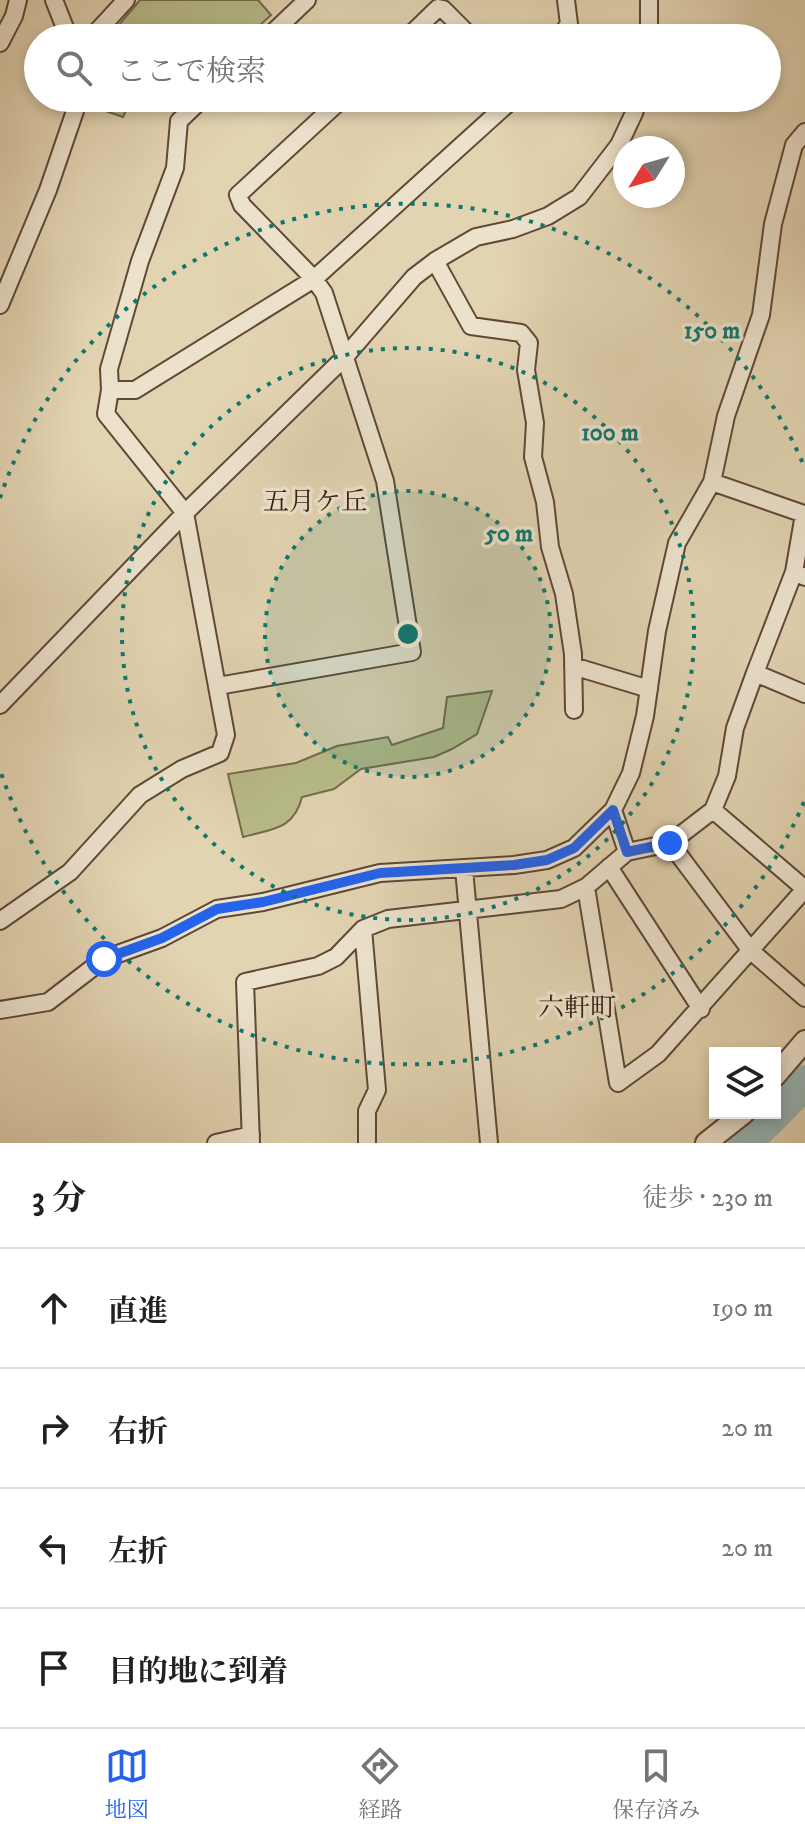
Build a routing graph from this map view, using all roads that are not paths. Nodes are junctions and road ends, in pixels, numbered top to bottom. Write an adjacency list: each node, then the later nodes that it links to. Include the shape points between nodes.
1 (18, 0): 14 (street)
2 (54, 0): 7 (street)
3 (126, 0): 8 (street)
4 (307, 0): 9 (street)
5 (566, 0): 12 (street)
6 (649, 0): 13 (street)
7 (63, 24)
8 (104, 24)
9 (282, 24)
10 (421, 24): 11 (street, via 438,8)
11 (458, 24)
12 (569, 24)
13 (649, 24)
14 (0, 43)
15 (75, 112): 23 (street)
16 (188, 112): 25 (street, via 179,121 175,168 140,261 109,369)
17 (328, 112): 22 (street, via 238,195)
18 (499, 112): 22 (street)
19 (634, 112): 21 (street, via 619,145 579,197 548,216 476,237)
20 (805, 132): 26 (street, via 794,145 776,211 761,315 726,416)
21 (435, 261): 24 (street, via 414,277); 29 (street, via 471,326 521,333 529,343 533,457 564,594)
22 (314, 279): 24 (street, via 324,293); 25 (street, via 135,390)
23 (0, 305)
24 (344, 358): 27 (street); 31 (street, via 385,481 412,652)
25 (110, 390): 27 (street, via 106,414)
26 (712, 482): 28 (street, via 804,514); 32 (street, via 677,543)
27 (185, 513): 31 (street); 34 (street)
28 (799, 574): 30 (street)
29 (573, 666): 32 (street); 35 (street)
30 (755, 673): 33 (street); 37 (street)
31 (218, 686): 44 (street, via 226,735 220,753 140,795 70,872)
32 (649, 689): 36 (street, via 631,773)
33 (805, 694)
34 (0, 705)
35 (574, 710)
36 (613, 810): 39 (street); 41 (street, via 574,848 547,860)
37 (713, 810): 38 (street); 46 (street, via 805,889)
38 (670, 843): 39 (street); 46 (street)
39 (627, 852): 40 (street)
40 (609, 867): 42 (street); 48 (street)
41 (464, 869): 43 (street); 49 (street, via 380,873 217,909 162,938 104,959 48,1002)
42 (586, 887): 43 (street, via 561,899); 48 (street, via 618,1083 658,1054)
43 (467, 909): 45 (street, via 388,919); 56 (street)
44 (0, 921)
45 (363, 929): 53 (street, via 336,957 318,966 245,982); 55 (street, via 377,1090 367,1111)
46 (751, 951): 47 (street); 48 (street)
47 (805, 998)
48 (701, 1009)
49 (0, 1010)
50 (805, 1041): 51 (street)
51 (781, 1069)
52 (736, 1119): 57 (street)
53 (251, 1139): 54 (street)
54 (216, 1143)
55 (367, 1143)
56 (489, 1143)
57 (706, 1143)

